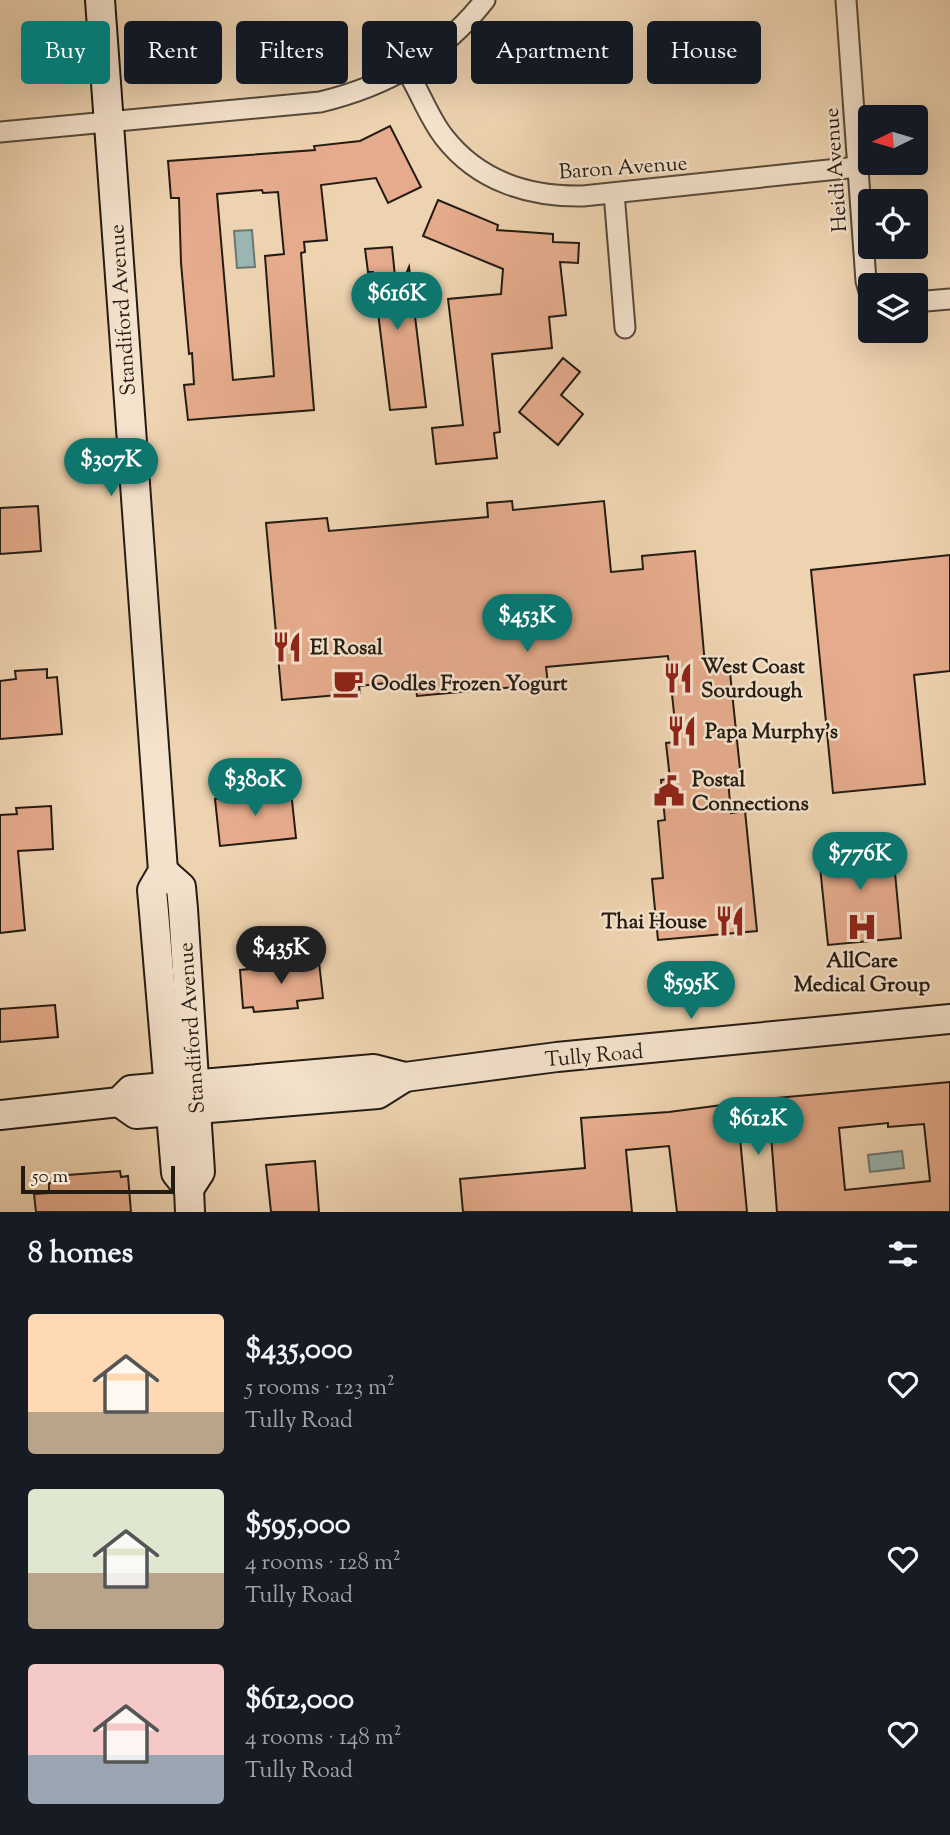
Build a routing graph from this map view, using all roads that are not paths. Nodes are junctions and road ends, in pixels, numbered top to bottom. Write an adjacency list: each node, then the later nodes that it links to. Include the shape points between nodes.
1 (100, 0): 7 (main road, Standiford Avenue)
2 (485, 0): 4 (street)
3 (846, 0): 9 (street, Heidi Avenue)
4 (457, 31)
5 (376, 84): 7 (street, via 320,102)
6 (414, 84): 10 (street, Baron Avenue, via 442,135 477,170 499,182 557,197)
7 (109, 123): 8 (street); 16 (main road, Standiford Avenue, via 163,871 181,887)
8 (0, 132)
9 (857, 167): 10 (street, Baron Avenue); 11 (street, Heidi Avenue)
10 (614, 193): 14 (street)
11 (865, 273)
12 (950, 299): 13 (street)
13 (928, 301)
14 (625, 328)
15 (950, 1019): 16 (main road, Tully Road, via 557,1057 405,1077 378,1094)
16 (182, 1099): 17 (main road, Tully Road, via 132,1114 119,1102); 18 (main road, Standiford Avenue, via 176,1172)
17 (0, 1115)
18 (189, 1200)

